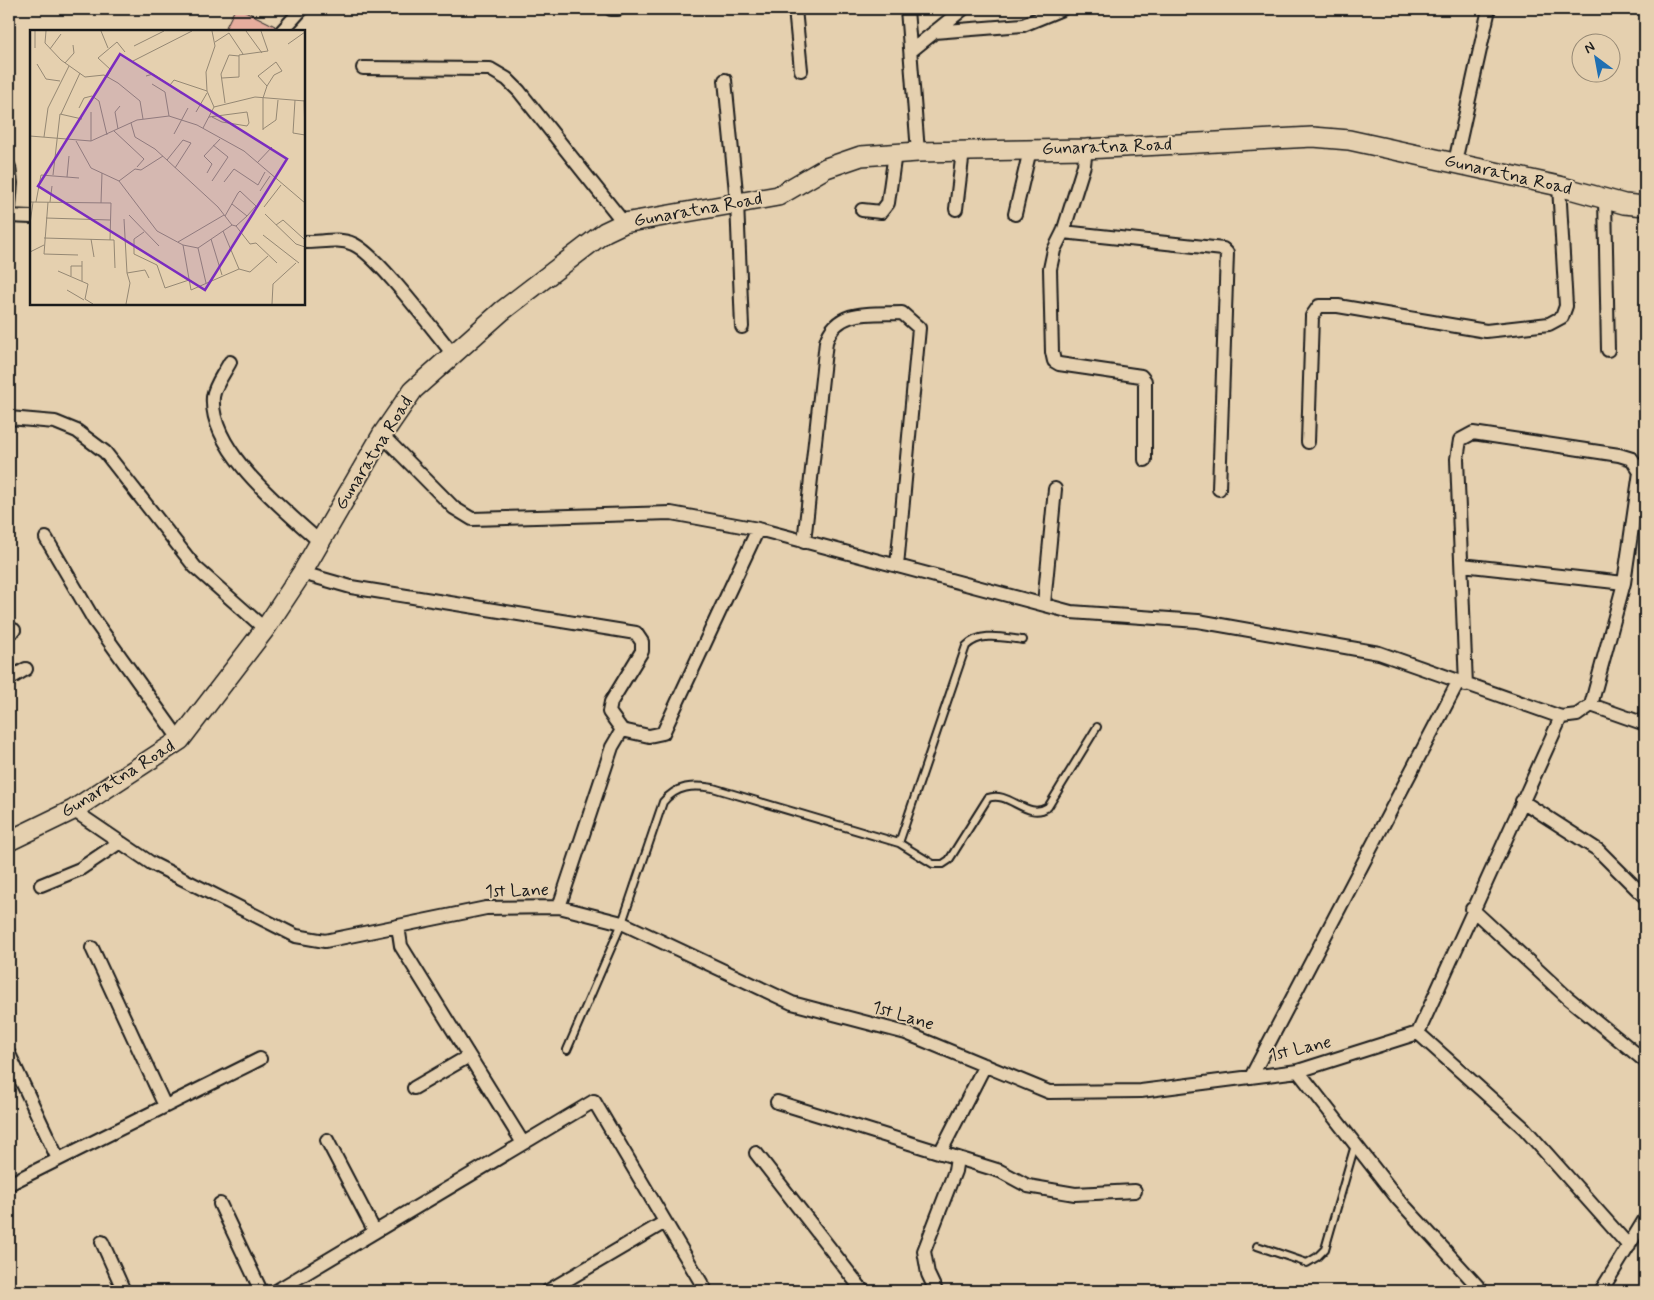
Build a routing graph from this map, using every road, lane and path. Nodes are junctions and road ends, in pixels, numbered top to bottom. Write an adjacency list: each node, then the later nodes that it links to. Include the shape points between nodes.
1 (302, 9): 9 (street)
2 (610, 9): 3 (street)
3 (618, 9)
4 (795, 9): 13 (street)
5 (907, 9): 11 (street)
6 (963, 9): 10 (street)
7 (1062, 9): 10 (street, via 1023,25)
8 (1489, 9): 20 (street)
9 (283, 30)
10 (934, 32): 11 (street)
11 (911, 51): 18 (street)
12 (363, 68): 32 (street, via 490,68 519,91)
13 (801, 70)
14 (725, 80): 24 (street)
15 (1086, 149): 16 (street, Gunaratna Road); 20 (street, Gunaratna Road, via 1313,137 1349,140); 33 (street)
16 (1030, 150): 17 (street, Gunaratna Road); 29 (street)
17 (962, 151): 18 (street, Gunaratna Road); 27 (street)
18 (918, 152): 19 (street, Gunaratna Road)
19 (895, 153): 24 (street, Gunaratna Road, via 862,156 826,168 778,196); 28 (street, via 888,203 881,212)
20 (1455, 162): 22 (street, Gunaratna Road)
21 (9, 167): 26 (street)
22 (1559, 186): 23 (street, Gunaratna Road); 41 (street, via 1566,306 1562,317 1549,324 1486,331 1338,306 1319,306 1312,316)
23 (1605, 199): 25 (street, Gunaratna Road); 36 (street)
24 (737, 202): 32 (street, Gunaratna Road); 35 (street)
25 (1645, 206)
26 (9, 208)
27 (956, 209)
28 (862, 210)
29 (1015, 214)
30 (9, 216): 31 (street)
31 (30, 217)
32 (624, 223): 37 (street, Gunaratna Road, via 605,232 502,311)
33 (1063, 232): 42 (street, via 1054,250 1050,269 1054,360 1059,364 1140,376 1145,381); 44 (street, via 1223,249 1227,253)
34 (305, 242): 37 (street, via 353,243 363,250)
35 (742, 327)
36 (1608, 350)
37 (453, 354): 40 (street, Gunaratna Road, via 413,390)
38 (230, 362): 47 (street, via 213,395 221,432 243,470)
39 (9, 418): 54 (street, via 54,422 77,431 105,452 195,567)
40 (382, 435): 45 (street, via 454,508 472,518 671,513); 47 (street, Gunaratna Road)
41 (1308, 442)
42 (1145, 460)
43 (1055, 489): 53 (street)
44 (1219, 489)
45 (758, 529): 48 (street); 63 (street, via 663,733 649,736)
46 (46, 538): 64 (street, via 94,620)
47 (320, 542): 51 (street, Gunaratna Road)
48 (804, 542): 49 (street); 49 (street, via 829,331 836,322 862,314 902,313 919,328)
49 (896, 566): 53 (street)
50 (1462, 566): 52 (street); 52 (street, via 1457,459 1460,440 1473,433 1632,459 1640,472); 58 (street)
51 (302, 573): 54 (street, Gunaratna Road); 63 (street, via 351,587 636,633 642,642 642,651 611,702 609,712)
52 (1624, 583): 59 (street)
53 (1044, 604): 58 (street, via 1071,612 1198,621 1379,653)
54 (265, 629): 64 (street, Gunaratna Road)
55 (1023, 640): 69 (lane, via 978,638 966,646)
56 (26, 669): 57 (street)
57 (9, 679)
58 (1462, 683): 60 (street); 85 (street)
59 (1591, 705): 60 (street, via 1576,715); 61 (street)
60 (1561, 717): 65 (street)
61 (1645, 724)
62 (1097, 727): 69 (lane, via 1048,807 1042,811 1034,812 999,797 988,798 949,860 943,864 933,864)
63 (622, 730): 72 (street, via 612,747)
64 (180, 740): 66 (street, Gunaratna Road)
65 (1522, 801): 71 (street, via 1598,850); 73 (street)
66 (74, 810): 67 (street, Gunaratna Road); 68 (street, 1st Lane)
67 (9, 841)
68 (120, 842): 70 (street, via 80,869); 75 (street, 1st Lane, via 151,863 296,936 325,941)
69 (899, 844): 74 (lane, via 713,788 691,785 663,802)
70 (41, 886)
71 (1645, 897)
72 (559, 907): 74 (street, 1st Lane); 75 (street, 1st Lane, via 486,908)
73 (1472, 909): 77 (street); 82 (street, via 1568,998)
74 (622, 923): 78 (lane); 83 (street, 1st Lane, via 792,1003 906,1033)
75 (398, 926): 80 (street, via 401,946)
76 (92, 948): 88 (street)
77 (1418, 1033): 84 (street, 1st Lane); 104 (street, via 1524,1128)
78 (567, 1050)
79 (9, 1054): 95 (street)
80 (469, 1056): 86 (street); 90 (street)
81 (260, 1059): 88 (street)
82 (1645, 1061)
83 (985, 1065): 85 (street, 1st Lane, via 1049,1092 1140,1091); 93 (street)
84 (1298, 1072): 85 (street, 1st Lane); 91 (street)
85 (1250, 1077)
86 (414, 1088)
87 (777, 1102): 93 (street)
88 (164, 1106): 95 (street)
89 (327, 1140): 101 (street)
90 (523, 1143): 100 (street, via 594,1101); 101 (street)
91 (1355, 1145): 103 (lane, via 1325,1249 1307,1263); 112 (street, via 1398,1199)
92 (756, 1153): 110 (street)
93 (940, 1153): 94 (street)
94 (957, 1158): 97 (street, via 1040,1189 1075,1194); 111 (street, via 924,1251 928,1274)
95 (58, 1159): 96 (street)
96 (9, 1184)
97 (1135, 1191)
98 (220, 1204): 106 (street)
99 (1645, 1219): 104 (street)
100 (665, 1222): 108 (street); 109 (street)
101 (375, 1232): 107 (street)
102 (102, 1242): 105 (street)
103 (1257, 1246)
104 (1629, 1246): 113 (street)
105 (124, 1291)
106 (261, 1291)
107 (276, 1291)
108 (548, 1291)
109 (706, 1291)
110 (863, 1291)
111 (936, 1291)
112 (1482, 1291)
113 (1600, 1291)

